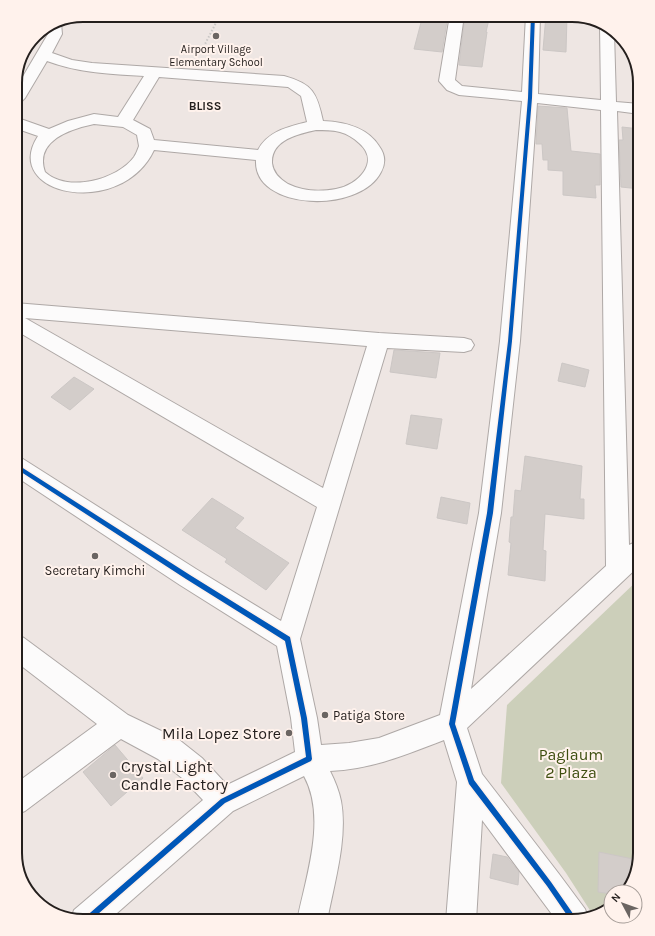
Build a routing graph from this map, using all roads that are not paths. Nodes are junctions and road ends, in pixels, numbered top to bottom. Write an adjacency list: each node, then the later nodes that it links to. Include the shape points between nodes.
1 (456, 22): 8 (street, via 447,81 452,87)
2 (534, 22): 8 (street)
3 (55, 29): 5 (street)
4 (607, 33): 9 (street)
5 (44, 55): 6 (street, via 69,64 92,68); 7 (street)
6 (154, 73): 11 (street); 13 (street, via 284,80 295,83 309,94)
7 (22, 92)
8 (530, 98): 9 (street); 28 (street, via 510,341 490,505)
9 (609, 106): 10 (street); 24 (street)
10 (633, 109)
11 (123, 122): 14 (street, via 94,119 63,127); 15 (street, via 143,131)
12 (22, 125): 14 (street)
13 (316, 125): 16 (street, via 298,128 281,135 270,144); 16 (street, via 350,130 364,138 373,148 377,159 375,170 367,181 336,195 298,194 270,178 264,167)
14 (50, 135): 15 (street, via 38,146 33,159 36,172 47,182 65,188 84,188 121,177 135,168 145,156)
15 (149, 145): 16 (street)
16 (264, 156)
17 (22, 311): 19 (street)
18 (22, 325): 22 (street)
19 (379, 340): 20 (street); 22 (street)
20 (464, 345)
21 (22, 469): 25 (street)
22 (330, 503): 25 (street)
23 (633, 557): 24 (street)
24 (618, 571): 28 (street)
25 (288, 639): 29 (street, via 304,718)
26 (22, 655): 27 (street)
27 (118, 724): 31 (street); 32 (street, via 168,749 192,768)
28 (452, 724): 29 (street, via 379,751 349,757); 30 (street)
29 (309, 759): 32 (street); 34 (street, via 328,800 328,830)
30 (471, 782): 35 (street); 36 (street)
31 (22, 796)
32 (222, 801): 33 (street)
33 (93, 914)
34 (313, 914)
35 (462, 914)
36 (570, 914)

